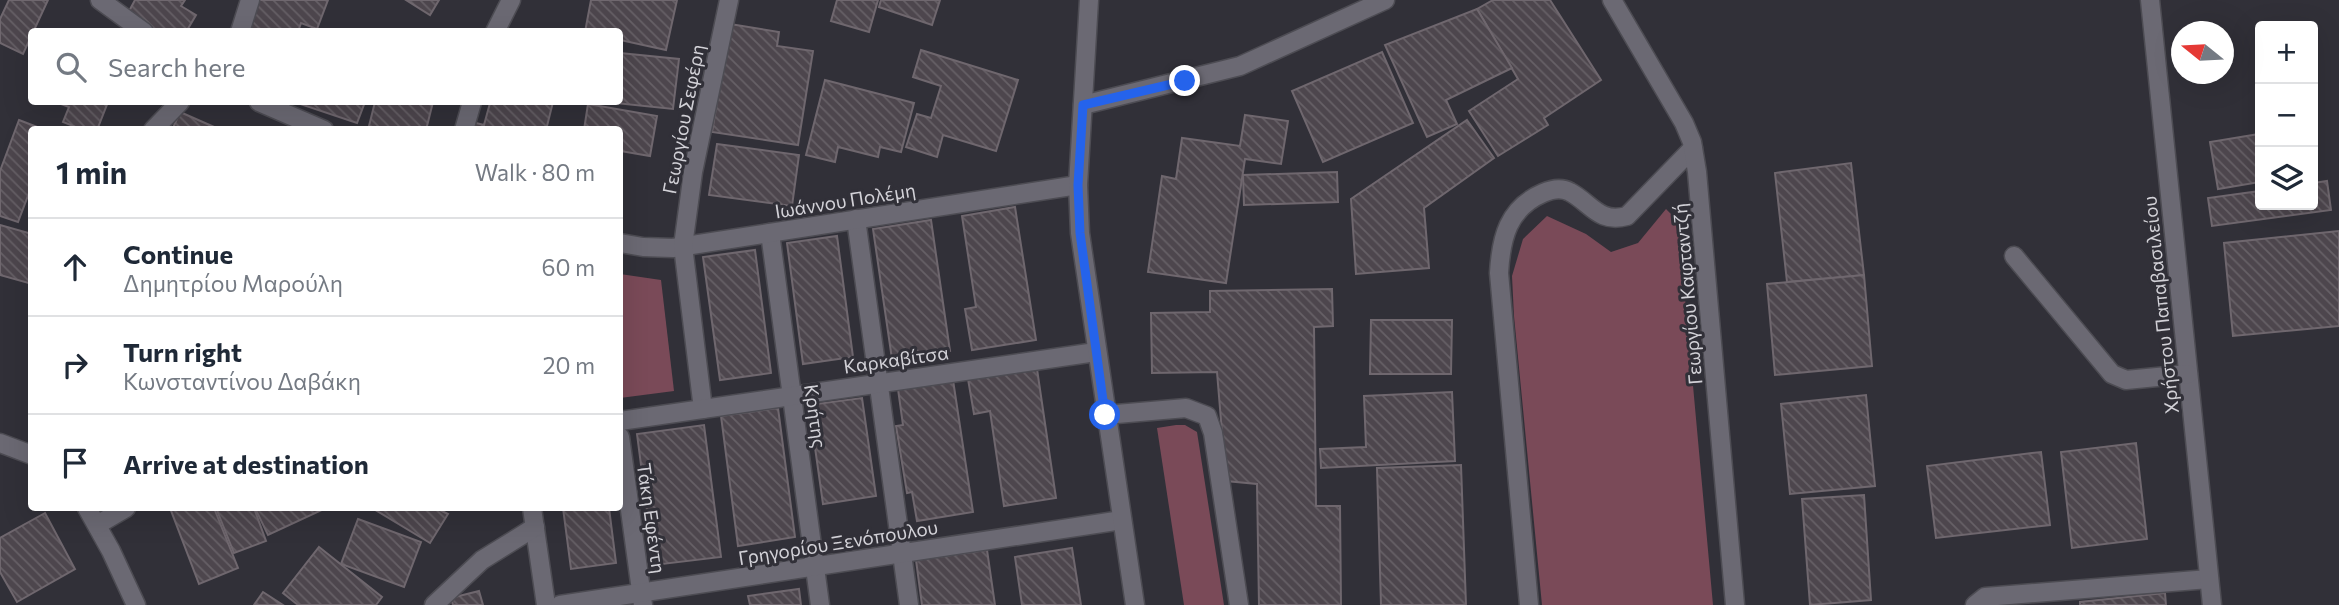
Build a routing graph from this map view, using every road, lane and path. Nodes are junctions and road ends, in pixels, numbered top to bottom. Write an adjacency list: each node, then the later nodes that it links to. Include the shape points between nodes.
1 (100, 0): 9 (street)
2 (250, 0): 10 (street)
3 (511, 0): 11 (street)
4 (729, 0): 24 (street, Γεωργίου Σεφέρη, via 693,172)
5 (1089, 0): 15 (street)
6 (1385, 0): 15 (street, via 1240,66)
7 (1612, 0): 19 (street, Γεωργίου Καφταντζή, via 1684,123)
8 (2150, 0): 27 (street, Χρήστου Παπαβασιλείου)
9 (138, 28)
10 (241, 28)
11 (497, 28)
12 (177, 105): 16 (street)
13 (266, 105): 17 (street)
14 (471, 105): 18 (street)
15 (1083, 105): 20 (street)
16 (157, 126)
17 (315, 126)
18 (465, 126)
19 (1693, 148): 54 (street, via 1627,216 1603,216 1571,192 1552,189 1516,211 1503,236 1499,273); 55 (street, Γεωργίου Καφταντζή)
20 (1078, 185): 21 (street, Ιωάννου Πολέμη); 26 (street)
21 (856, 219): 22 (street, Ιωάννου Πολέμη); 28 (street)
22 (770, 233): 24 (street, Ιωάννου Πολέμη); 29 (street, Κρήτης)
23 (623, 243): 24 (street, Ιωάννου Πολέμη)
24 (683, 246): 30 (street)
25 (2014, 256): 27 (street, via 2112,373 2126,380)
26 (1096, 352): 28 (street, Καρκαβίτσα); 31 (street)
27 (2188, 374): 44 (street, Χρήστου Παπαβασιλείου)
28 (879, 383): 29 (street, Καρκαβίτσα); 42 (street)
29 (792, 396): 30 (street, Καρκαβίτσα); 43 (street, Κρήτης)
30 (703, 409): 32 (street, Καρκαβίτσα)
31 (1105, 415): 39 (street); 53 (street, via 1186,408 1209,419)
32 (623, 421)
33 (0, 443): 34 (street)
34 (28, 454)
35 (623, 459): 45 (street, Τάκη Εφέντη)
36 (89, 511): 40 (street)
37 (121, 511): 40 (street)
38 (532, 511): 41 (street)
39 (1122, 520): 42 (street, Γρηγορίου Ξενόπουλου); 52 (street)
40 (97, 525): 46 (street)
41 (535, 527): 47 (street, via 481,560); 48 (street)
42 (902, 554): 43 (street, Γρηγορίου Ξενόπουλου); 51 (street)
43 (815, 567): 45 (street, Γρηγορίου Ξενόπουλου); 50 (street, Κρήτης)
44 (2209, 579): 56 (street, via 1985,597); 57 (street, Χρήστου Παπαβασιλείου)
45 (642, 599): 49 (street, Γρηγορίου Ξενόπουλου)
46 (136, 605)
47 (434, 605)
48 (545, 605)
49 (560, 605)
50 (820, 605)
51 (909, 605)
52 (1135, 605)
53 (1240, 605)
54 (1529, 605)
55 (1735, 605)
56 (1975, 605)
57 (2211, 605)

